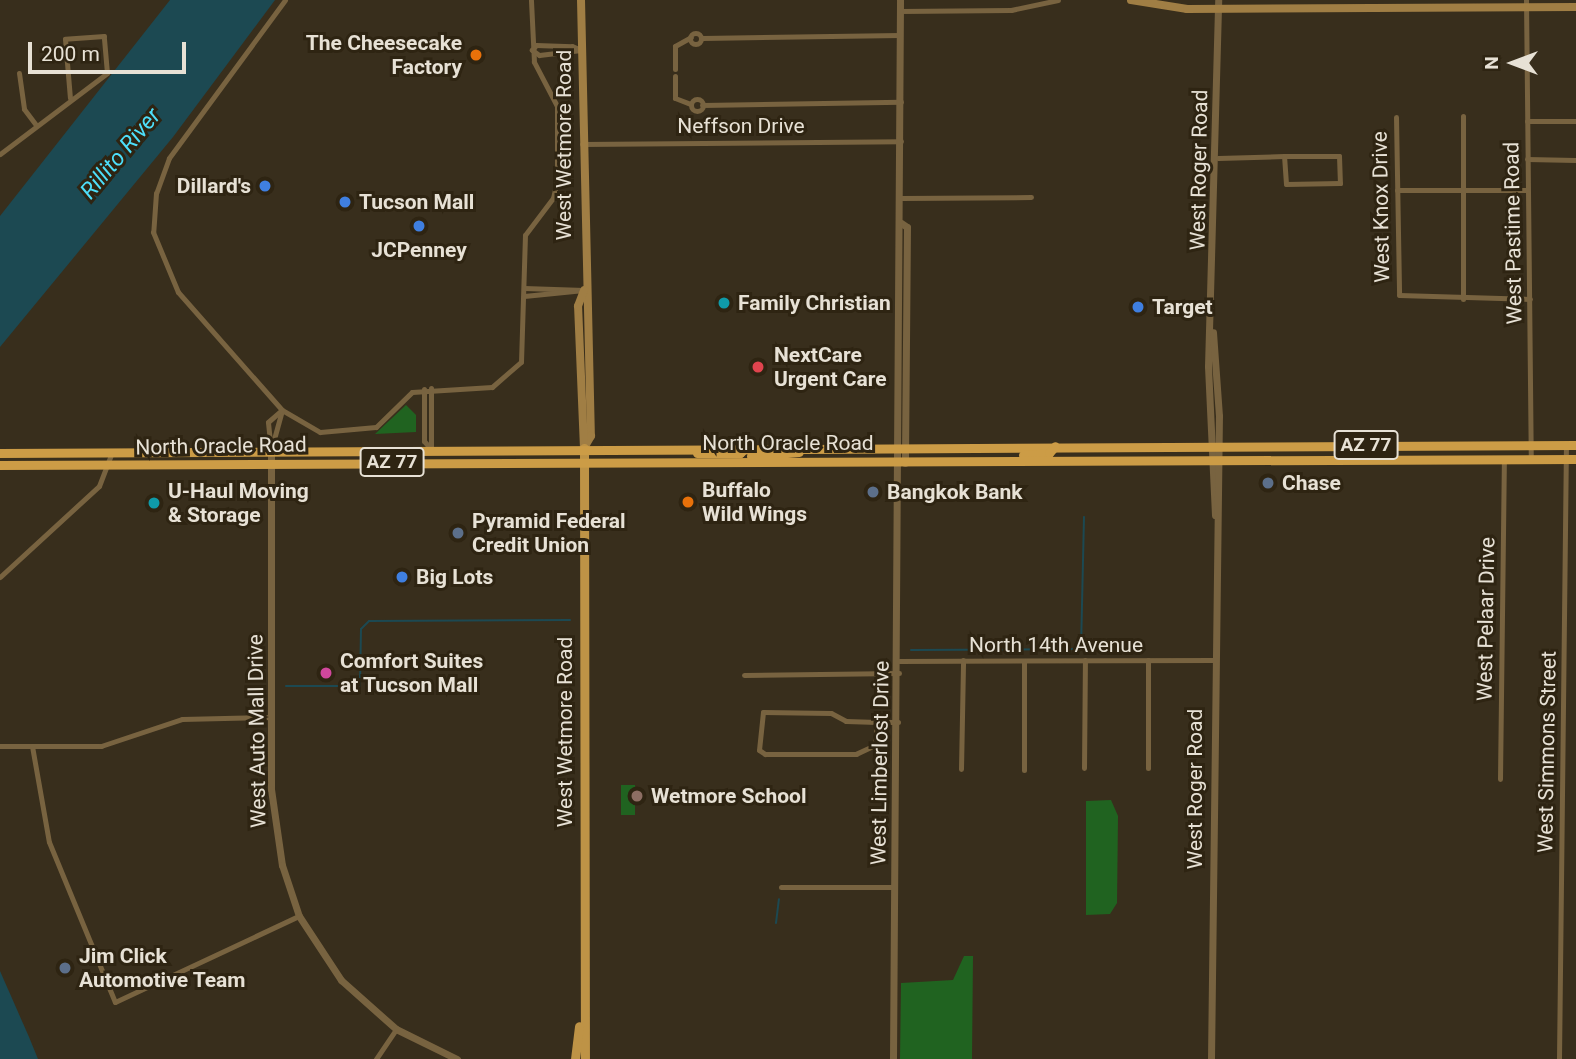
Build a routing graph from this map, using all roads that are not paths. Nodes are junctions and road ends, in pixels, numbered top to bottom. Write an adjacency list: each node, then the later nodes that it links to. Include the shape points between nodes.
1 (285, 0): 50 (street, via 169,158 152,225 161,264 177,291)
2 (531, 0): 14 (street)
3 (581, 0): 15 (main road, West Wetmore Road)
4 (900, 0): 12 (street, West Limberlost Drive)
5 (1058, 0): 12 (street, via 1011,10)
6 (1132, 0): 10 (main road, via 1163,9)
7 (1312, 4): 8 (main road); 10 (main road)
8 (1365, 4): 9 (main road)
9 (1526, 4): 11 (main road); 21 (street, West Pastime Road)
10 (1218, 5): 28 (street, West Roger Road)
11 (1576, 7)
12 (900, 11): 13 (street, West Limberlost Drive)
13 (900, 35): 18 (street, West Limberlost Drive); 18 (street, via 702,38 696,44 691,37 675,46 675,98 696,110 702,105)
14 (531, 50): 15 (street); 39 (street, via 557,106 557,181 553,198 526,231)
15 (581, 50): 25 (main road, West Wetmore Road)
16 (19, 73): 23 (street, via 21,102)
17 (70, 98): 17 (street, via 107,74 104,36 70,35 64,42 64,83); 23 (street)
18 (901, 102): 24 (street, West Limberlost Drive)
19 (1463, 116): 32 (street)
20 (1396, 117): 31 (street, West Knox Drive)
21 (1527, 121): 22 (street); 29 (street, West Pastime Road)
22 (1576, 121)
23 (36, 125): 26 (street)
24 (901, 141): 25 (street, Neffson Drive); 35 (street, West Limberlost Drive)
25 (582, 144): 40 (main road, West Wetmore Road)
26 (0, 153)
27 (1284, 156): 27 (street, via 1286,184 1340,183 1339,156); 28 (street)
28 (1218, 158): 51 (street, West Roger Road)
29 (1527, 159): 30 (street); 33 (street, West Pastime Road)
30 (1576, 160)
31 (1397, 190): 32 (street); 42 (street, West Knox Drive)
32 (1463, 190): 33 (street); 43 (street)
33 (1527, 190): 44 (street, West Pastime Road)
34 (1031, 197): 35 (street)
35 (901, 198): 36 (street, West Limberlost Drive)
36 (901, 223): 37 (street, West Limberlost Drive); 38 (street, West Limberlost Drive)
37 (897, 258): 38 (street); 46 (street, West Limberlost Drive)
38 (907, 265): 47 (street, West Limberlost Drive)
39 (524, 288): 40 (street); 41 (street)
40 (584, 290): 41 (street); 61 (main road, West Wetmore Road, via 591,436)
41 (524, 296): 48 (street, via 524,353 508,379 489,387)
42 (1401, 297): 43 (street); 45 (street)
43 (1463, 299): 44 (street)
44 (1530, 299): 53 (street, West Pastime Road)
45 (1395, 303)
46 (898, 324): 47 (street); 57 (street, West Limberlost Drive)
47 (908, 332): 58 (street, West Limberlost Drive)
48 (431, 388): 49 (street); 62 (street)
49 (424, 389): 50 (street, via 363,431 314,431); 62 (street, via 424,441)
50 (282, 410): 63 (street, West Auto Mall Drive, via 268,422)
51 (1213, 445): 52 (highway, North Oracle Road / AZ 77); 60 (highway, North Oracle Road / AZ 77); 67 (street, West Roger Road)
52 (1374, 445): 53 (highway, North Oracle Road / AZ 77); 68 (highway)
53 (1531, 445): 54 (highway, North Oracle Road / AZ 77); 71 (street, West Pastime Road)
54 (1571, 445): 72 (street, West Simmons Street)
55 (747, 446): 56 (highway, North Oracle Road / AZ 77); 61 (highway, North Oracle Road / AZ 77); 73 (highway, via 740,453)
56 (820, 446): 57 (highway, North Oracle Road / AZ 77); 70 (highway)
57 (897, 446): 58 (highway, North Oracle Road / AZ 77); 79 (street, West Limberlost Drive)
58 (908, 446): 59 (highway, North Oracle Road / AZ 77); 79 (street, West Limberlost Drive)
59 (1055, 446): 60 (highway, North Oracle Road / AZ 77); 74 (highway, via 1049,453)
60 (1104, 446): 75 (highway, via 1060,452)
61 (584, 448): 62 (highway, North Oracle Road / AZ 77); 77 (main road, West Wetmore Road)
62 (431, 449): 63 (highway, North Oracle Road / AZ 77)
63 (271, 451): 65 (highway, North Oracle Road / AZ 77); 78 (street, West Auto Mall Drive)
64 (41, 452): 65 (highway, North Oracle Road / AZ 77); 66 (highway, North Oracle Road / AZ 77); 69 (highway)
65 (112, 452): 81 (street)
66 (0, 453)
67 (1213, 458): 68 (highway, North Oracle Road / AZ 77); 75 (highway, North Oracle Road / AZ 77); 86 (street, West Roger Road, via 1217,519)
68 (1374, 458): 76 (highway, North Oracle Road / AZ 77)
69 (0, 459)
70 (748, 459): 73 (highway, North Oracle Road / AZ 77); 79 (highway, North Oracle Road / AZ 77)
71 (1531, 459): 72 (highway, North Oracle Road / AZ 77); 76 (highway, North Oracle Road / AZ 77)
72 (1571, 459): 112 (street, West Simmons Street)
73 (672, 460): 77 (highway, North Oracle Road / AZ 77)
74 (1004, 460): 75 (highway, North Oracle Road / AZ 77); 79 (highway, North Oracle Road / AZ 77)
75 (1055, 460)
76 (1504, 460): 100 (street, West Pelaar Drive)
77 (584, 461): 78 (highway, North Oracle Road / AZ 77); 104 (main road, West Wetmore Road)
78 (272, 462): 81 (highway, North Oracle Road / AZ 77); 91 (street, West Auto Mall Drive)
79 (902, 463): 87 (street, West Limberlost Drive)
80 (0, 465): 81 (highway, North Oracle Road / AZ 77)
81 (111, 465): 82 (street, via 100,486)
82 (0, 577)
83 (963, 660): 87 (street, North 14th Avenue); 88 (street, North 14th Avenue); 98 (street)
84 (1085, 660): 85 (street, North 14th Avenue); 88 (street, North 14th Avenue); 96 (street)
85 (1148, 660): 86 (street, North 14th Avenue); 97 (street)
86 (1214, 660): 111 (street, West Roger Road)
87 (899, 661): 89 (street, West Limberlost Drive)
88 (1024, 661): 99 (street)
89 (899, 673): 90 (street); 93 (street, West Limberlost Drive)
90 (744, 675)
91 (272, 717): 95 (street, via 195,718 101,746); 103 (street, West Auto Mall Drive, via 272,814)
92 (877, 722): 92 (street, via 831,713 762,712 759,750 866,753 875,745); 93 (street)
93 (898, 722): 102 (street, West Limberlost Drive)
94 (0, 746): 95 (street)
95 (32, 746): 103 (street, via 49,842 115,1002)
96 (1084, 768)
97 (1148, 768)
98 (961, 769)
99 (1024, 770)
100 (1500, 779)
101 (781, 887): 102 (street)
102 (895, 887): 110 (street, West Limberlost Drive)
103 (299, 916): 105 (street, West Auto Mall Drive, via 341,980)
104 (581, 1017): 108 (main road, West Wetmore Road); 109 (main road, West Wetmore Road)
105 (396, 1029): 106 (street); 107 (street, West Auto Mall Drive)
106 (376, 1059)
107 (457, 1059)
108 (575, 1059)
109 (585, 1059)
110 (892, 1059)
111 (1211, 1059)
112 (1559, 1059)

